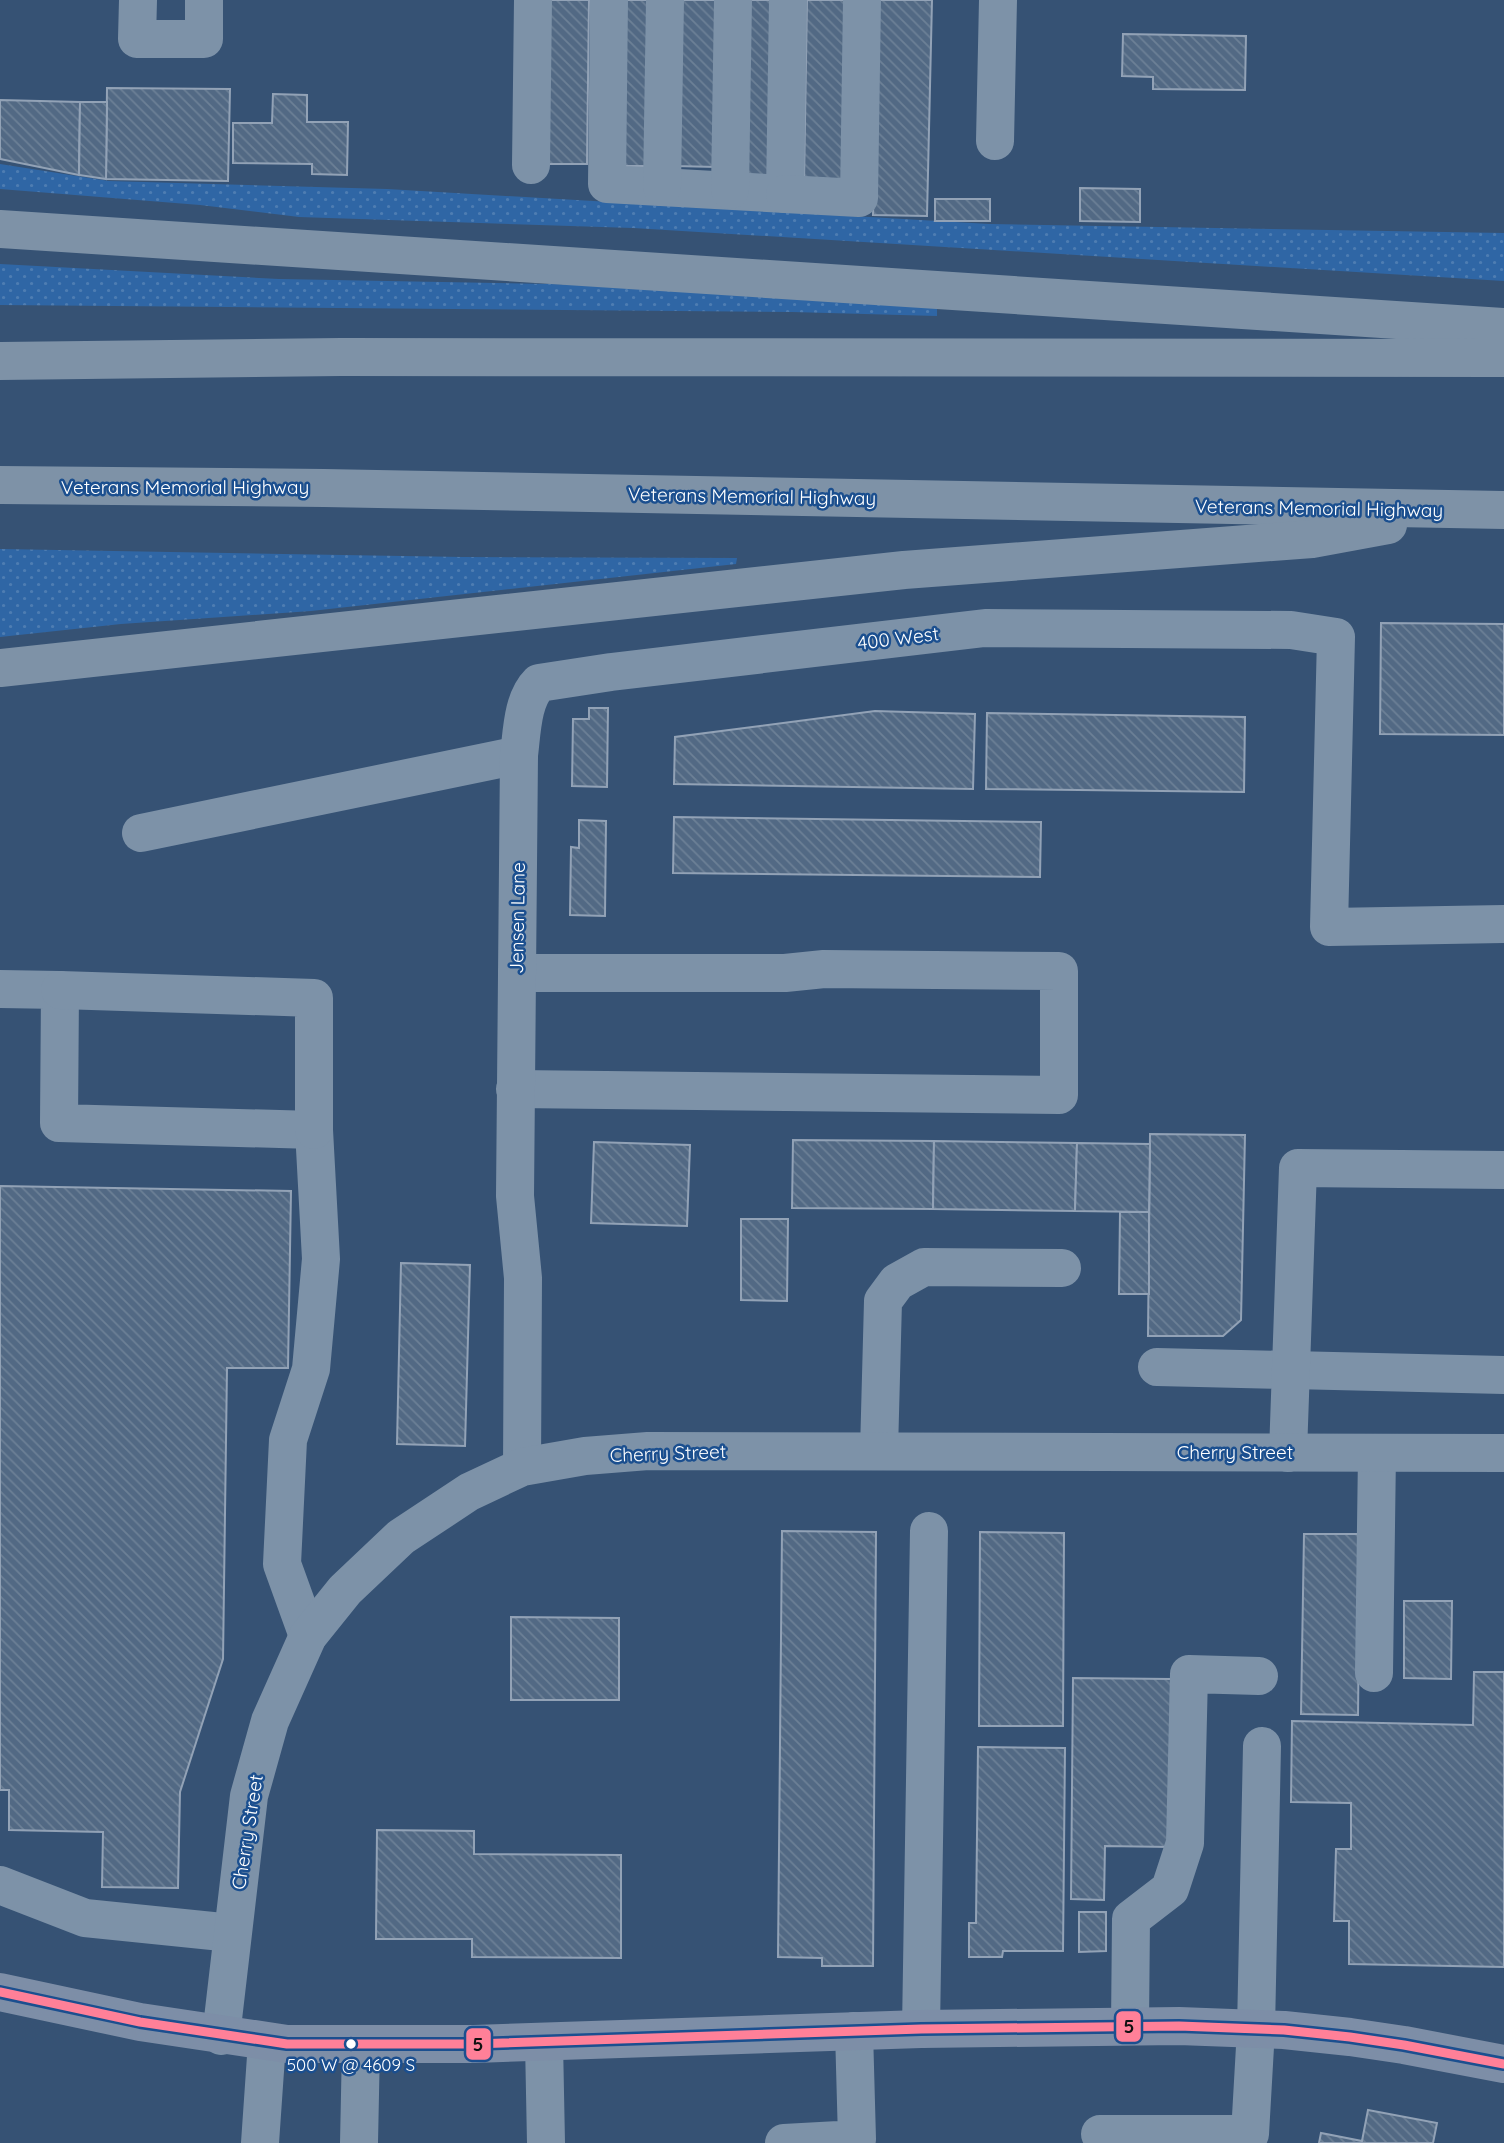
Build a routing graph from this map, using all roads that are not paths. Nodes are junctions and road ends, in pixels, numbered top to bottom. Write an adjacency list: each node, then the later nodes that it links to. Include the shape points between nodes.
1 (138, 0): 2 (street, via 137,39 204,39)
2 (204, 0)
3 (533, 0): 11 (street)
4 (609, 0): 12 (street, via 607,184)
5 (665, 0): 12 (street)
6 (733, 0): 13 (street)
7 (788, 0): 14 (street)
8 (862, 0): 14 (street, via 859,198)
9 (998, 0): 10 (street)
10 (995, 141)
11 (531, 165)
12 (663, 187): 13 (street)
13 (730, 190): 14 (street)
14 (785, 194)
15 (0, 229): 16 (highway)
16 (1504, 327)
17 (1504, 358): 18 (highway)
18 (0, 361)
19 (0, 485): 20 (highway, Veterans Memorial Highway)
20 (1487, 511): 21 (highway, via 1312,539 904,570)
21 (0, 668)
22 (519, 755): 23 (street); 24 (street, 400 West, via 527,704 539,683 611,672 985,628 1291,630 1336,637 1329,927); 25 (street, Jensen Lane)
23 (141, 834)
24 (1504, 923)
25 (517, 973): 28 (street, Jensen Lane); 28 (street, via 785,973 824,968 1059,971 1059,1095)
26 (0, 989): 27 (street)
27 (60, 990): 29 (street, via 314,998); 29 (street, via 59,1124)
28 (515, 1089): 39 (street, Jensen Lane, via 515,1196 523,1278)
29 (314, 1130): 41 (street, via 321,1259 311,1369 289,1440 282,1564)
30 (1504, 1170): 33 (street, via 1298,1168)
31 (1062, 1268): 35 (street, via 923,1267 897,1282 883,1301)
32 (1157, 1367): 33 (street)
33 (1291, 1369): 34 (street); 36 (street)
34 (1504, 1375)
35 (879, 1451): 36 (street, Cherry Street); 39 (street, Cherry Street, via 648,1451)
36 (1288, 1452): 37 (street, Cherry Street)
37 (1377, 1453): 38 (street, Cherry Street); 42 (street)
38 (1504, 1453)
39 (522, 1467): 41 (street, Cherry Street, via 469,1492 401,1537 345,1590)
40 (929, 1531): 49 (street)
41 (308, 1636): 46 (street, Cherry Street, via 258,1758)
42 (1374, 1673)
43 (1259, 1676): 48 (street, via 1189,1675 1185,1843 1170,1889 1131,1919)
44 (1262, 1746): 50 (street)
45 (0, 1885): 46 (street, via 85,1918)
46 (232, 1933): 52 (street, Cherry Street)
47 (0, 1992): 52 (main road)
48 (1130, 2026): 49 (main road); 50 (main road)
49 (921, 2029): 51 (main road)
50 (1256, 2029): 56 (main road, via 1350,2037); 58 (street)
51 (854, 2031): 54 (main road); 62 (street, via 857,2139)
52 (221, 2036): 53 (main road)
53 (267, 2042): 55 (main road); 59 (street)
54 (544, 2042): 55 (main road); 61 (street)
55 (360, 2046): 60 (street)
56 (1504, 2064)
57 (1100, 2134): 58 (street)
58 (1250, 2138)
59 (260, 2143)
60 (359, 2143)
61 (546, 2143)
62 (784, 2143)

